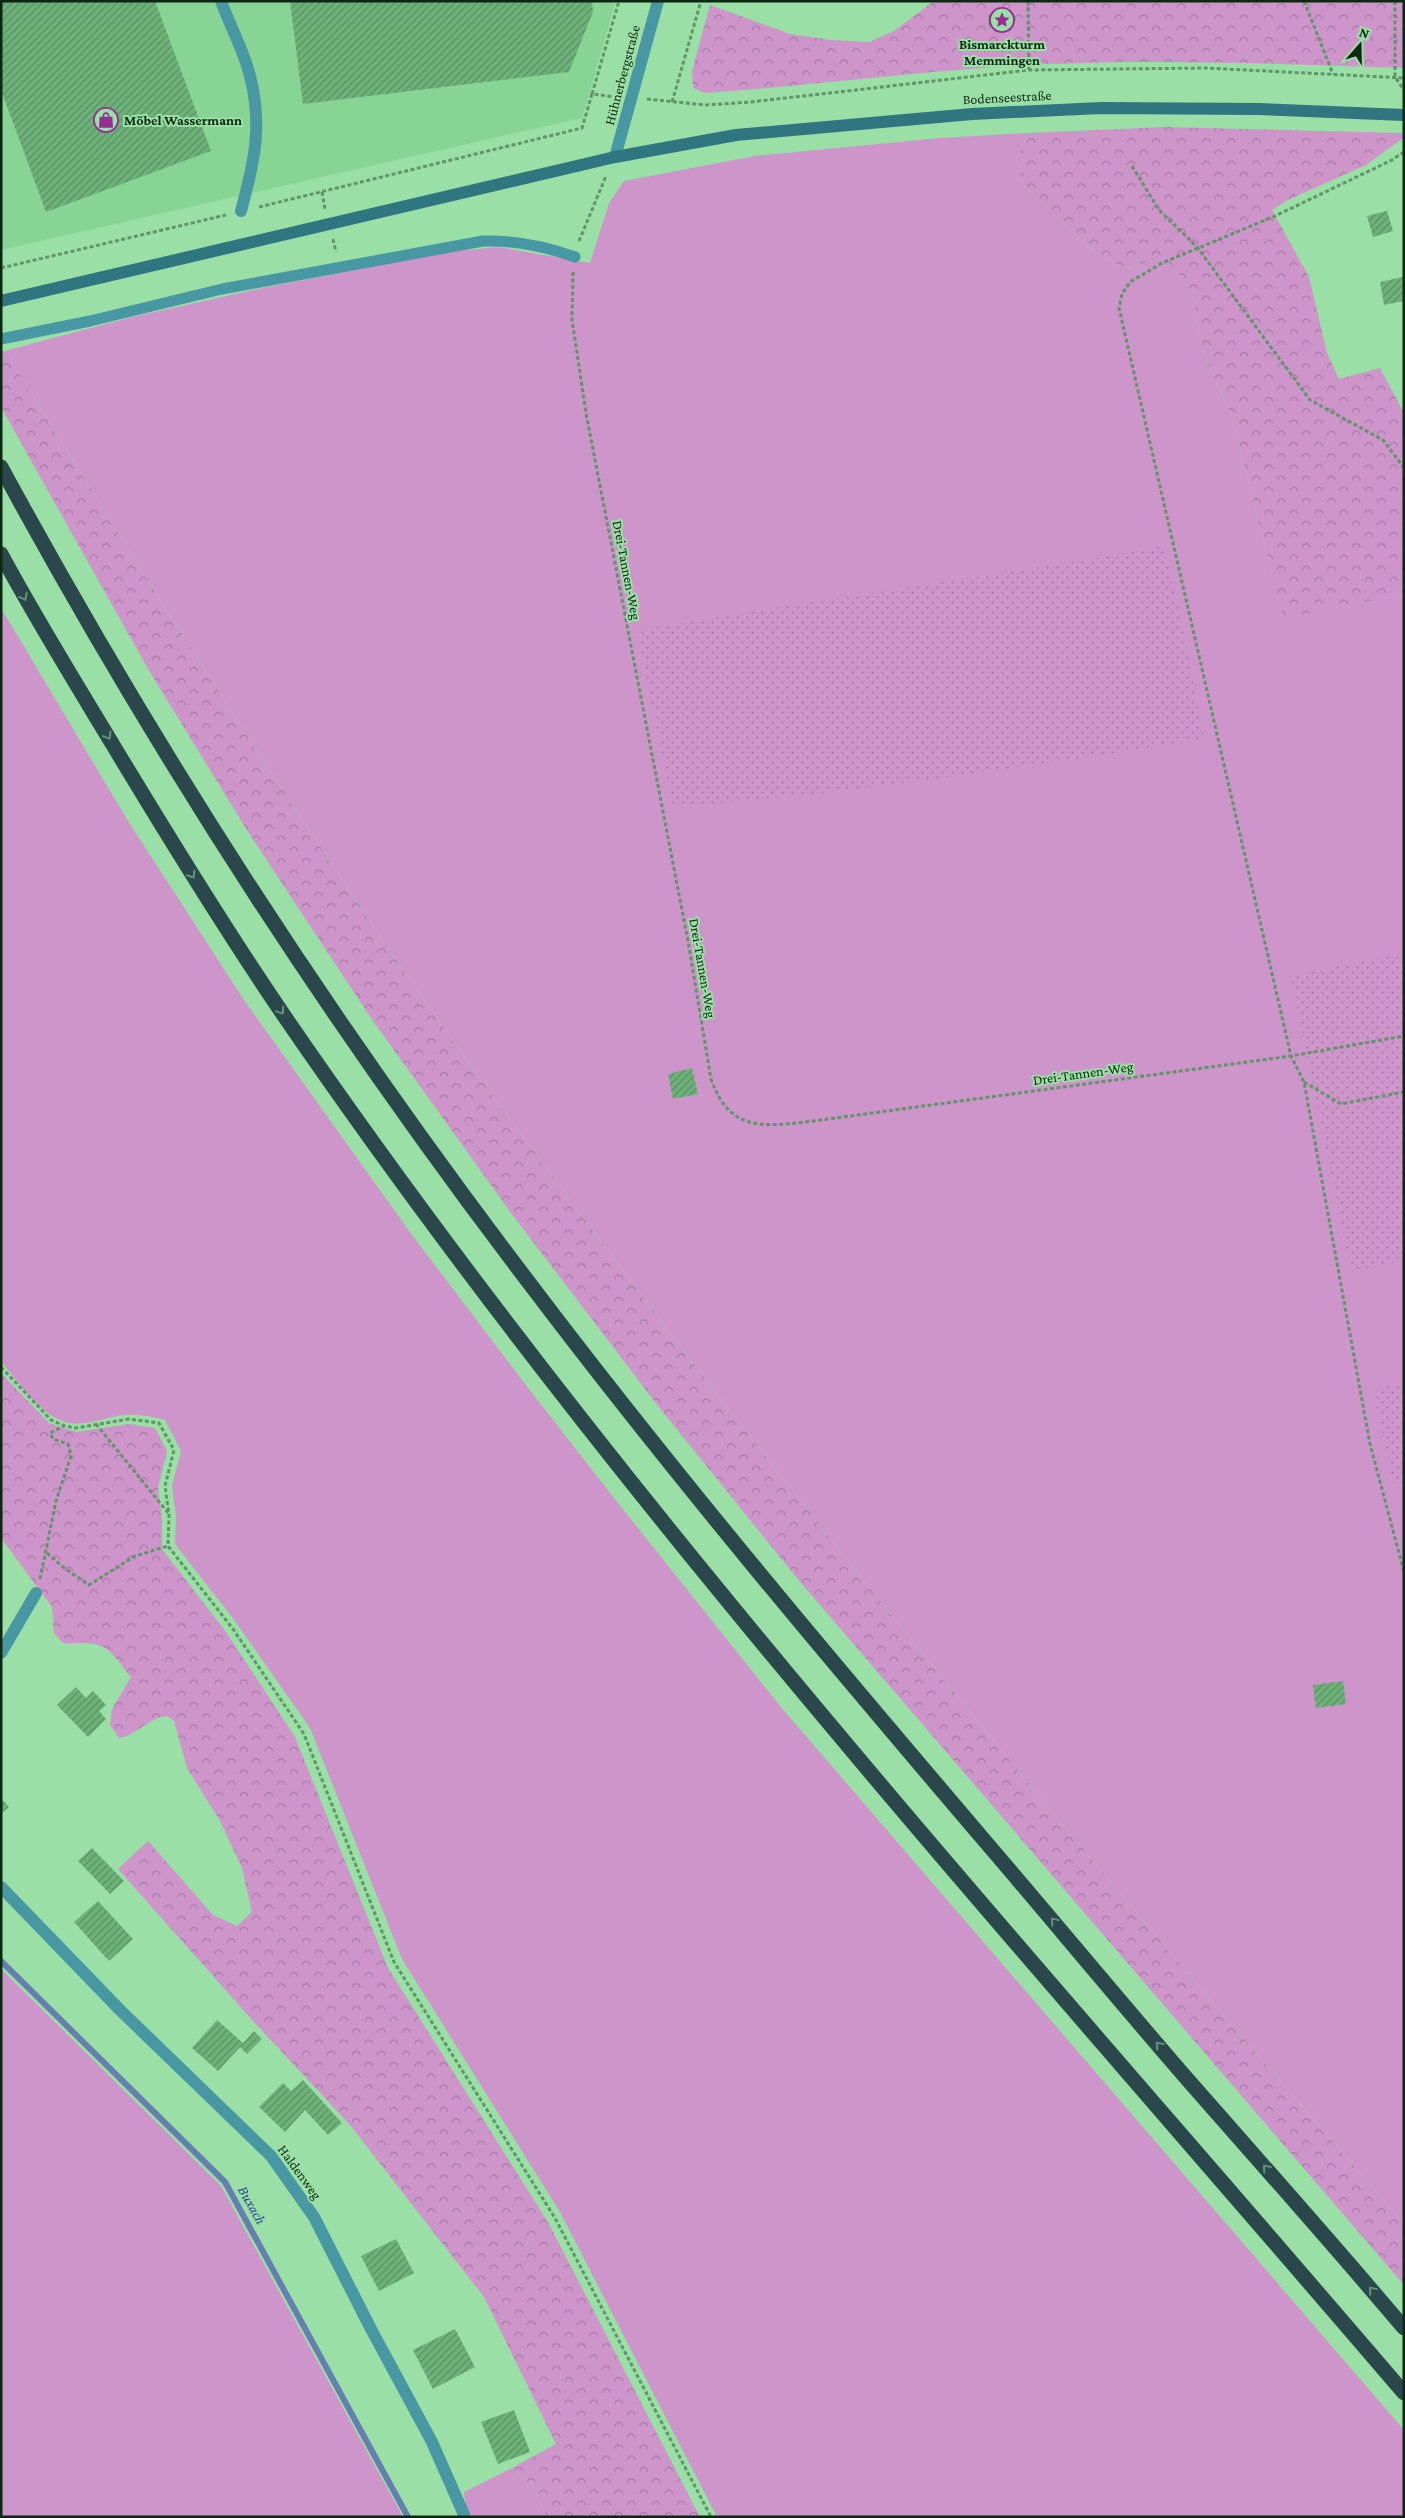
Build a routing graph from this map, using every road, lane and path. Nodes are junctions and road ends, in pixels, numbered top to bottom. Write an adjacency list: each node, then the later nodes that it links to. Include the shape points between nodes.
1 (221, 1): 17 (street, via 250,75 257,123 254,167)
2 (619, 1): 11 (path)
3 (658, 1): 15 (street, Hühnerbergstraße)
4 (701, 1): 12 (path)
5 (1028, 1): 8 (path)
6 (1304, 1): 9 (path)
7 (1395, 1): 10 (path, via 1395,77)
8 (1029, 70)
9 (1333, 74)
10 (1404, 90)
11 (592, 94)
12 (672, 102)
13 (1404, 115): 15 (main road, Bodenseestraße, via 1259,109 1101,108 972,114 736,135)
14 (1404, 152): 18 (path, via 1273,217)
15 (615, 157): 19 (path, Drei-Tannen-Weg, via 592,207); 22 (main road, Bodenseestraße)
16 (1132, 166): 18 (path, via 1158,210)
17 (242, 211)
18 (1197, 247): 25 (path, via 1310,400 1383,440); 28 (path, via 1130,282 1122,294 1120,308)
19 (575, 257): 23 (lane, via 529,244 483,241 222,289); 28 (path, Drei-Tannen-Weg, via 572,320 586,413 688,941 711,1079 732,1114 757,1125 806,1122)
20 (10, 266): 21 (path)
21 (1, 268)
22 (1, 301)
23 (1, 339)
24 (1, 467): 41 (highway, one-way to 24, via 759,1574 522,1274 315,985 184,785 68,589)
25 (1404, 468)
26 (1, 554): 42 (highway, one-way to 42, via 157,819 288,1022 596,1440 805,1693)
27 (1404, 1036): 28 (path, Drei-Tannen-Weg)
28 (1291, 1056): 29 (path)
29 (1304, 1082): 30 (path, via 1341,1104); 37 (path, via 1370,1444)
30 (1404, 1092)
31 (1, 1367): 33 (path, via 51,1420)
32 (96, 1424): 33 (path, via 76,1428); 34 (path); 34 (path, via 129,1419 159,1423 174,1450 165,1486)
33 (65, 1426): 36 (path, via 50,1433 53,1438 68,1444 71,1456 56,1501)
34 (169, 1515): 35 (path)
35 (168, 1546): 36 (path, via 135,1556 89,1585); 44 (path, via 233,1629 304,1734 394,1962 555,2218)
36 (47, 1552): 38 (path)
37 (1404, 1572)
38 (36, 1593): 39 (street)
39 (1, 1653)
40 (1, 1887): 43 (street, Haldenweg, via 120,2010 272,2156 314,2217 432,2442)
41 (1404, 2328)
42 (1404, 2393)
43 (466, 2517)
44 (711, 2517)

